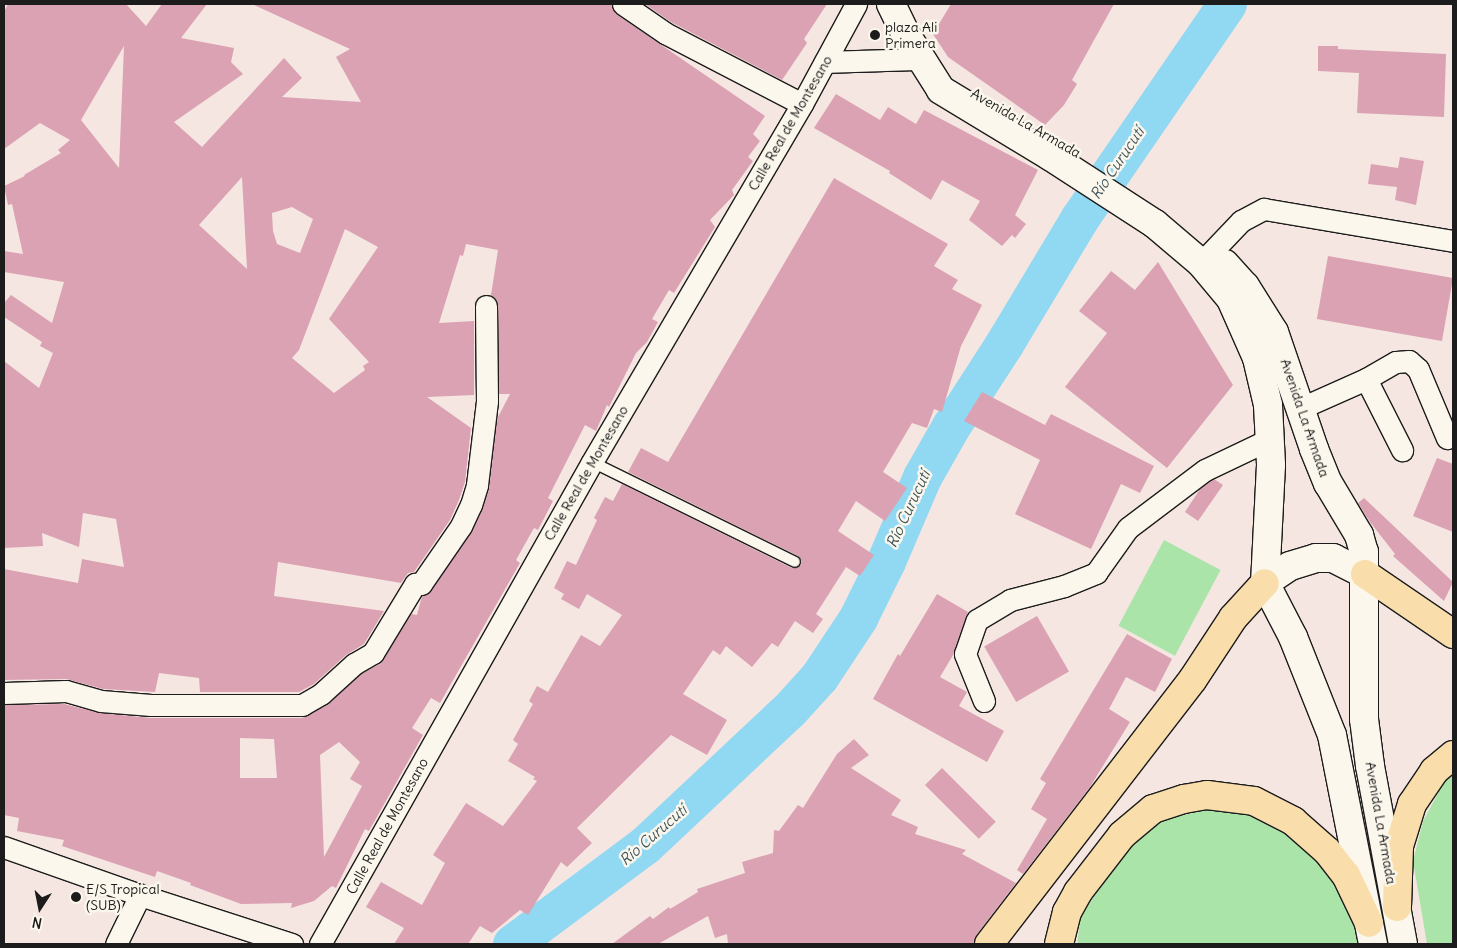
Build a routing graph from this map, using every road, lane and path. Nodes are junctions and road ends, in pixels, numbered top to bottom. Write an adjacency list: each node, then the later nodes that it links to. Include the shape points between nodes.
1 (623, 4): 6 (street, via 665,32)
2 (856, 4): 5 (street, Calle Real de Montesano)
3 (891, 4): 4 (main road, Avenida La Armada)
4 (922, 59): 5 (street); 9 (main road, Avenida La Armada, via 1160,217)
5 (825, 62): 6 (street, Calle Real de Montesano)
6 (802, 104): 16 (street, Calle Real de Montesano)
7 (1453, 235): 8 (street)
8 (1453, 241): 9 (street, via 1264,209 1241,221)
9 (1206, 257): 12 (main road, Avenida La Armada, via 1245,286 1274,332); 14 (main road, Avenida La Armada, via 1246,328 1264,383)
10 (486, 306): 21 (street, via 487,401 477,484 471,505 461,526 420,584 415,584 373,653 302,705 151,705 101,701 66,691)
11 (1366, 379): 12 (street); 13 (street, via 1396,362 1409,361 1418,369); 15 (street)
12 (1300, 408): 18 (main road, Avenida La Armada, via 1328,483 1359,535)
13 (1447, 438)
14 (1270, 439): 19 (main road, Avenida La Armada); 22 (street, via 1205,470 1128,528 1096,573 1064,586 1010,600 977,620 965,654)
15 (1402, 450)
16 (592, 462): 17 (lane); 30 (street, Calle Real de Montesano)
17 (795, 562)
18 (1365, 574): 19 (main road, via 1333,558 1316,558 1290,566); 20 (main road); 26 (main road, Avenida La Armada, via 1364,719)
19 (1265, 583): 27 (main road, Avenida La Armada, via 1293,636 1332,734); 31 (main road, via 1233,618 1193,679)
20 (1453, 634)
21 (4, 693)
22 (984, 701)
23 (1453, 755): 26 (main road, via 1434,770 1422,786 1407,818 1399,846)
24 (4, 847): 25 (street)
25 (140, 895): 28 (street); 29 (street)
26 (1396, 907): 33 (main road, Avenida La Armada)
27 (1371, 934): 32 (main road, via 1346,875 1327,851 1293,822 1254,801 1207,794 1153,809 1122,835 1078,892 1067,912)
28 (116, 944)
29 (292, 944)
30 (320, 944)
31 (989, 944)
32 (1059, 944)
33 (1404, 944)

